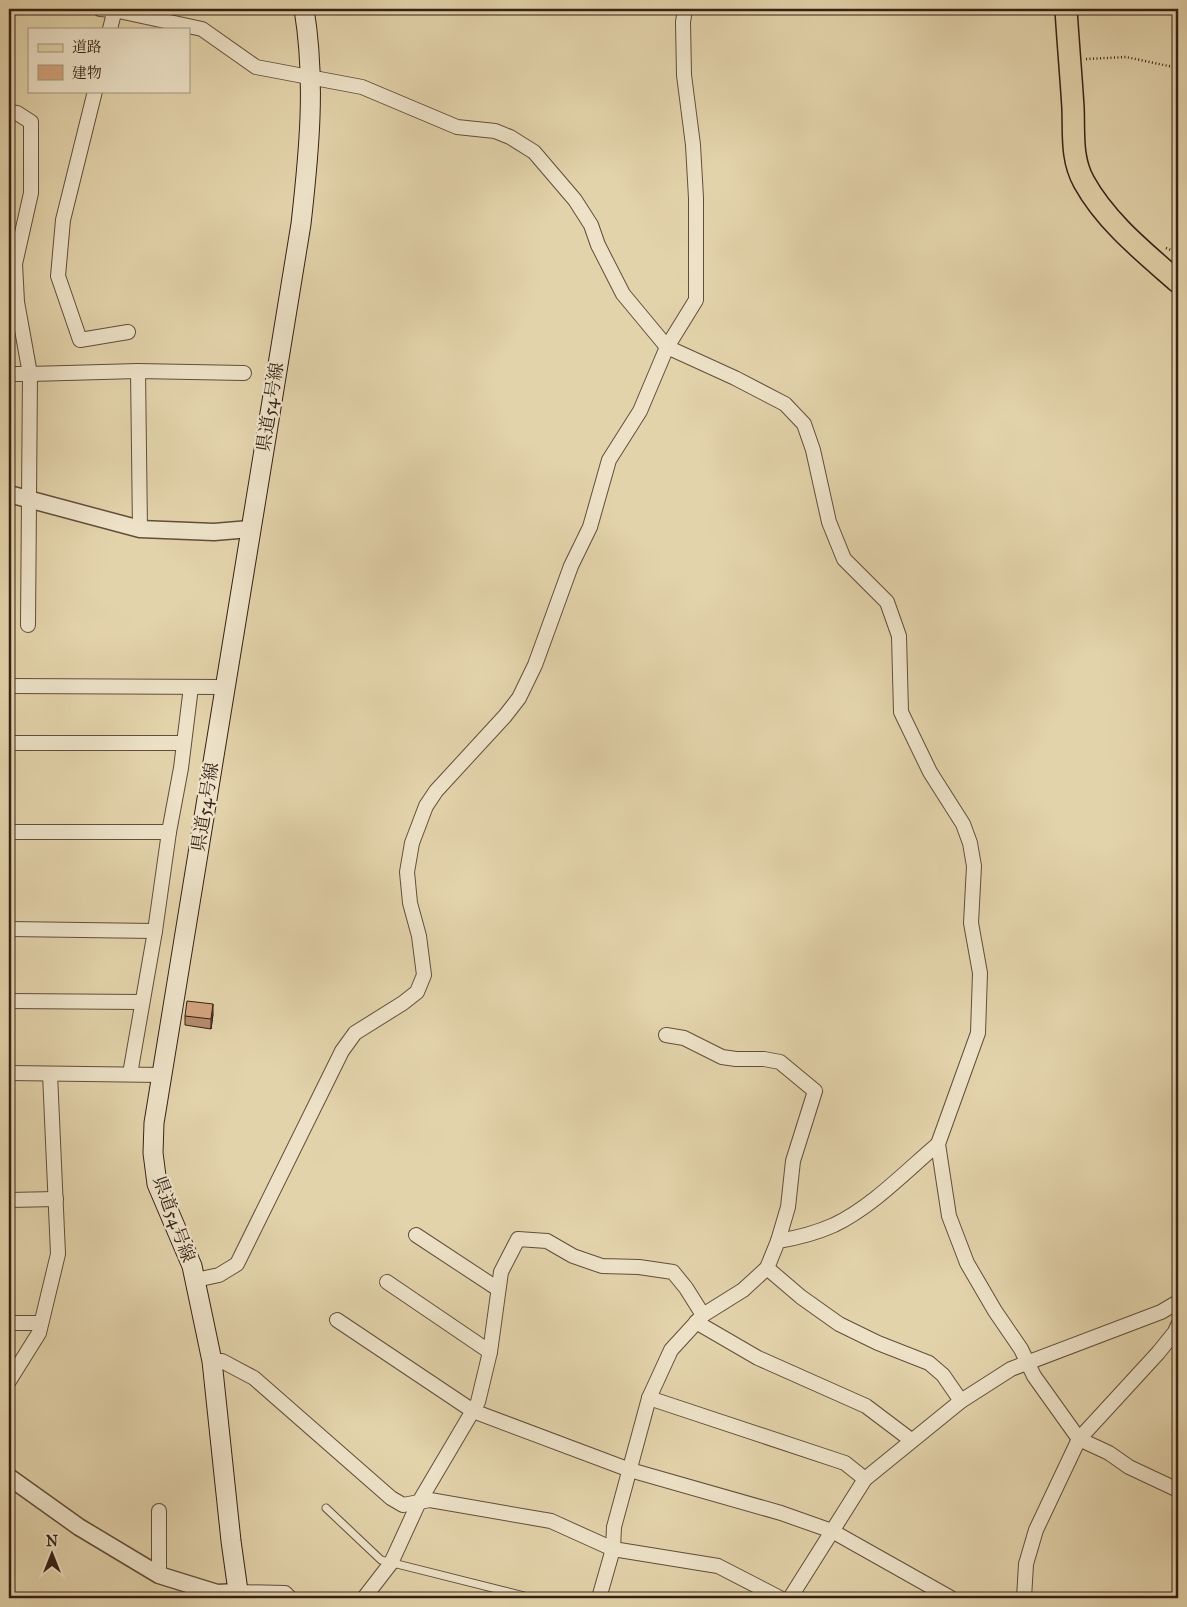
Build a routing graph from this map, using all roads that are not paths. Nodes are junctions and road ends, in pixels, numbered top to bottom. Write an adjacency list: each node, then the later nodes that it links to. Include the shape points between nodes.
1 (110, 9): 5 (street); 6 (street, via 202,29 256,67)
2 (304, 9): 6 (main road, 県道54号線)
3 (685, 9): 12 (street, via 684,75 696,198 696,300)
4 (1066, 9): 10 (main road, via 1073,144 1084,182 1106,213)
5 (110, 28)
6 (311, 77): 12 (street, via 362,87 457,127 495,131 534,152 576,200 623,294); 20 (main road, 県道54号線, via 308,162 300,224)
7 (95, 92): 11 (street, via 64,220 58,276 80,340)
8 (9, 112): 9 (street, via 31,122 31,193)
9 (12, 264): 16 (street)
10 (1178, 282)
11 (128, 332)
12 (666, 347): 38 (street, via 785,404 804,424 829,522 844,559 887,602 900,636 901,712 930,772 963,824 974,866 971,923 980,973 978,1034); 44 (street, via 640,411 609,460 590,527 571,566 520,698 426,806 412,843 408,872 410,903 419,936 424,975 417,992 355,1033 342,1051 236,1264 219,1275)
13 (138, 371): 14 (street); 16 (street); 19 (street)
14 (244, 373)
15 (9, 374): 16 (street)
16 (30, 374): 18 (street)
17 (9, 494): 18 (street)
18 (30, 500): 19 (street); 21 (street)
19 (140, 529): 20 (street, via 214,532)
20 (250, 529): 24 (main road, 県道54号線)
21 (28, 625)
22 (9, 686): 23 (street)
23 (191, 687): 24 (street); 26 (street)
24 (224, 687): 37 (main road, 県道54号線)
25 (9, 743): 26 (street)
26 (183, 743): 28 (street)
27 (9, 832): 28 (street)
28 (169, 832): 30 (street)
29 (9, 929): 30 (street)
30 (155, 931): 32 (street)
31 (9, 1001): 32 (street)
32 (141, 1002): 36 (street)
33 (666, 1035): 42 (street, via 684,1038 722,1057 780,1062 815,1091 794,1161 788,1207)
34 (9, 1073): 35 (street)
35 (50, 1074): 36 (street); 39 (street)
36 (130, 1074): 37 (street)
37 (162, 1075): 44 (main road, 県道54号線, via 154,1123 157,1184)
38 (938, 1144): 42 (street, via 862,1208 834,1225 800,1238); 55 (street, via 949,1216 967,1264)
39 (56, 1199): 40 (street); 51 (street, via 58,1254)
40 (9, 1200)
41 (416, 1235): 46 (street)
42 (778, 1241): 43 (street)
43 (767, 1268): 48 (street, via 743,1290); 58 (street, via 839,1324 929,1363 943,1375)
44 (196, 1280): 54 (main road, 県道54号線)
45 (387, 1282): 53 (street)
46 (498, 1289): 48 (street, via 501,1272 518,1239 547,1241 573,1256 602,1266 673,1272 686,1288); 53 (street)
47 (1178, 1302): 55 (street, via 1161,1312)
48 (700, 1318): 57 (street, via 671,1350); 61 (street, via 758,1358 866,1406)
49 (337, 1320): 59 (street)
50 (9, 1323): 51 (street)
51 (42, 1324): 56 (street)
52 (1178, 1326): 60 (street, via 1158,1353)
53 (490, 1352): 59 (street)
54 (212, 1361): 66 (street, via 222,1361 254,1378 391,1498 403,1506); 73 (main road, 県道54号線)
55 (1028, 1363): 58 (street, via 1012,1369); 60 (street)
56 (9, 1381)
57 (649, 1398): 62 (street); 64 (street, via 845,1463)
58 (961, 1401): 61 (street)
59 (473, 1411): 62 (street); 66 (street)
60 (1079, 1439): 65 (street); 81 (street, via 1036,1530 1026,1564)
61 (911, 1440): 64 (street)
62 (630, 1470): 69 (street); 70 (street, via 614,1527)
63 (9, 1477): 72 (street, via 79,1527)
64 (865, 1478): 69 (street)
65 (1178, 1490)
66 (419, 1502): 70 (street, via 430,1500 551,1521); 71 (street)
67 (326, 1508): 71 (lane, via 381,1560)
68 (159, 1510): 72 (street)
69 (832, 1531): 79 (street); 80 (street)
70 (613, 1549): 77 (street); 78 (street, via 718,1566)
71 (391, 1563): 75 (street); 76 (lane)
72 (159, 1575): 73 (street, via 217,1593)
73 (239, 1595): 74 (street, via 285,1593)
74 (290, 1598)
75 (364, 1598)
76 (532, 1598)
77 (599, 1598)
78 (780, 1598)
79 (790, 1598)
80 (951, 1598)
81 (1024, 1598)

